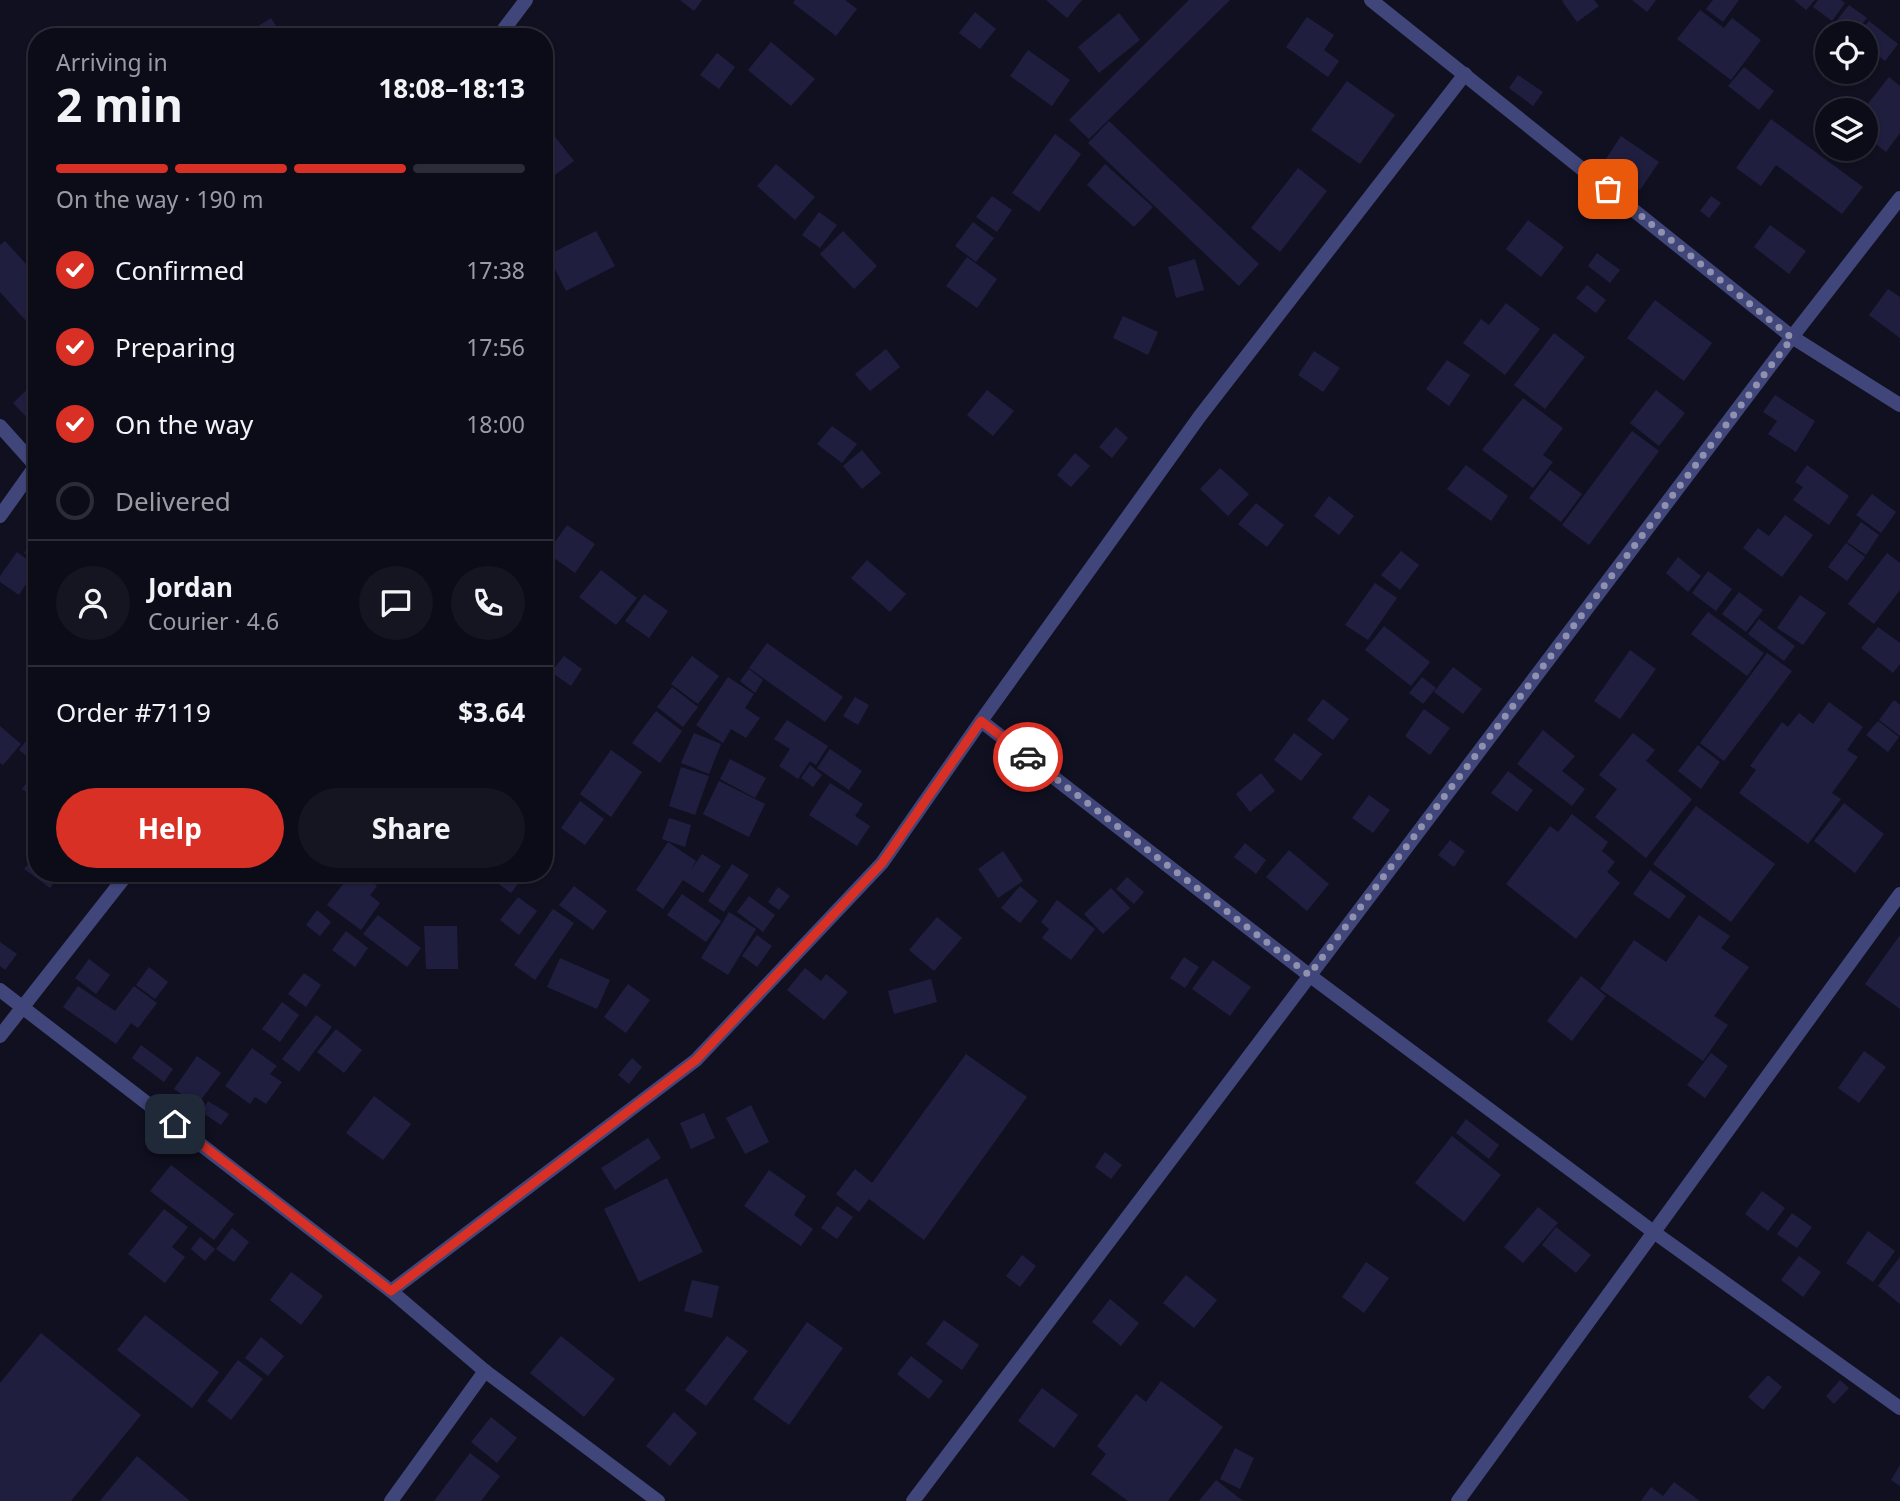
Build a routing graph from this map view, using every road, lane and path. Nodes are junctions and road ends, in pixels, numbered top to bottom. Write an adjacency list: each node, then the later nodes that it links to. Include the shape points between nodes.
1 (526, 0): 3 (street)
2 (1371, 0): 4 (street)
3 (505, 28)
4 (1465, 74): 6 (street); 12 (street, via 1200,416)
5 (1900, 198): 6 (street)
6 (1792, 338): 7 (street); 15 (street)
7 (1900, 405)
8 (0, 426): 9 (street)
9 (28, 456)
10 (28, 476): 11 (street)
11 (0, 516)
12 (981, 721): 15 (street); 20 (street, via 882,863 696,1060)
13 (121, 882): 17 (street)
14 (1900, 894): 19 (street)
15 (1309, 975): 19 (street); 25 (street)
16 (0, 990): 17 (street)
17 (24, 1007): 18 (street); 20 (street)
18 (0, 1036)
19 (1655, 1233): 22 (street); 26 (street)
20 (391, 1291): 21 (street)
21 (485, 1371): 23 (street); 24 (street)
22 (1900, 1408)
23 (391, 1501)
24 (659, 1501)
25 (913, 1501)
26 (1458, 1501)

